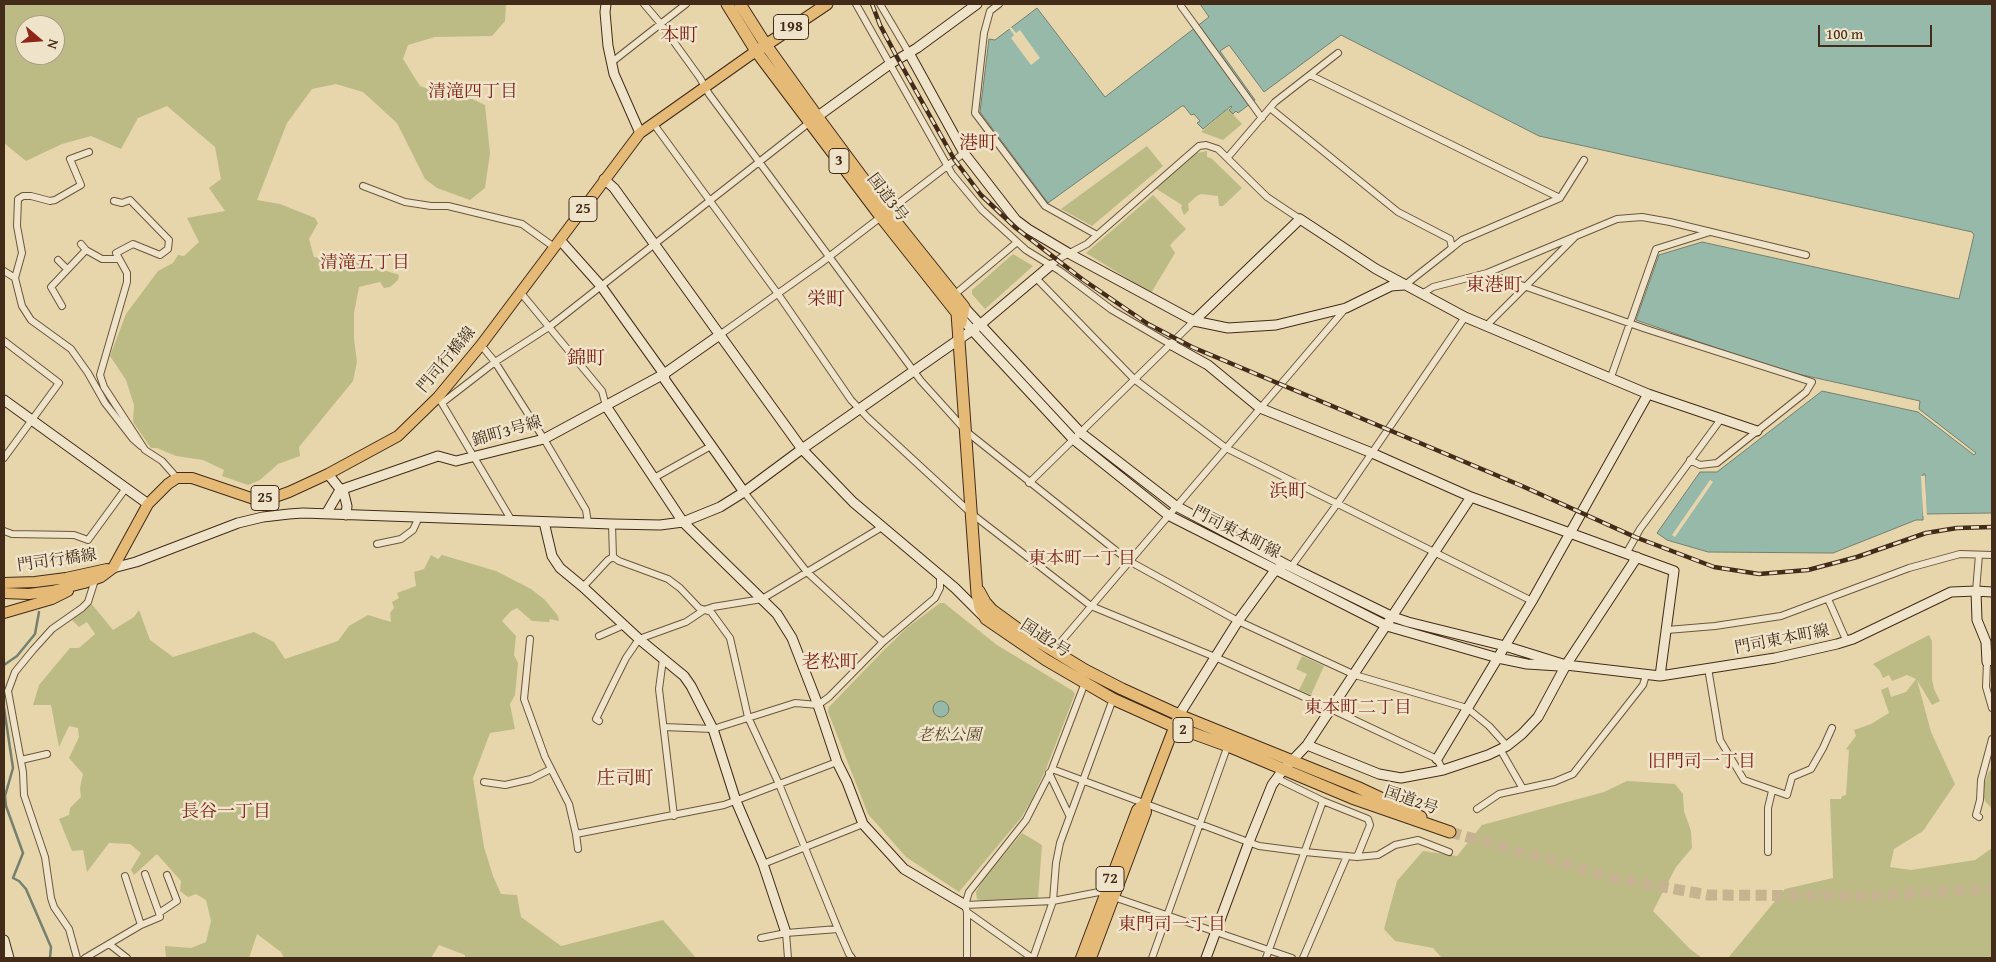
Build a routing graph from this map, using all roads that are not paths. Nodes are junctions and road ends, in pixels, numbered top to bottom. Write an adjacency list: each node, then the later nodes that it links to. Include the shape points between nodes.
1 (606, 4): 16 (street)
2 (644, 4): 12 (street)
3 (686, 4): 12 (street)
4 (728, 4): 13 (highway, 国道3号 / 3)
5 (740, 4): 13 (highway, 国道3号 / 3)
6 (827, 4): 13 (highway, 198)
7 (856, 4): 17 (street)
8 (880, 4): 14 (street)
9 (999, 4): 39 (street, via 990,11 984,33 975,113 1045,206)
10 (971, 6): 14 (street)
11 (1181, 6): 21 (street)
12 (661, 24): 16 (street); 19 (street)
13 (761, 48): 19 (main road, 門司行橋線 / 25); 22 (highway, 国道3号 / 3)
14 (909, 53): 17 (street); 26 (street)
15 (1338, 53): 18 (street)
16 (612, 62): 24 (street, via 614,74)
17 (890, 64): 22 (street); 30 (street)
18 (1310, 75): 20 (street); 33 (street)
19 (707, 90): 23 (main road, 門司行橋線 / 25); 28 (street)
20 (1270, 108): 21 (street); 45 (street, via 1398,212 1450,239)
21 (1262, 118): 27 (street)
22 (814, 119): 28 (street); 36 (highway, 国道3号 / 3)
23 (653, 123): 24 (main road, 門司行橋線 / 25); 34 (street)
24 (640, 133): 31 (main road, 門司行橋線 / 25)
25 (89, 152): 56 (street, via 70,159 81,186 50,202 31,196 18,200 17,226 22,253)
26 (964, 153): 30 (street); 47 (street, via 1016,220)
27 (1228, 157): 37 (street, via 1267,197); 39 (street, via 1218,149 1199,146)
28 (762, 159): 34 (street); 49 (street)
29 (1584, 160): 33 (street)
30 (948, 165): 36 (street); 42 (street, via 982,210)
31 (604, 179): 41 (main road, 門司行橋線 / 25); 44 (street)
32 (363, 186): 41 (street, via 405,202 448,206 522,224)
33 (1560, 198): 45 (street, via 1462,240)
34 (709, 200): 44 (street); 62 (street)
35 (114, 201): 50 (street, via 130,200 169,240 168,249 160,255 133,244 116,253)
36 (884, 215): 49 (street); 64 (highway, 国道3号 / 3); 67 (highway, 国道3号 / 3)
37 (1300, 219): 58 (street, via 1343,249); 69 (street)
38 (1711, 232): 40 (street, via 1642,217 1617,219); 48 (street); 70 (street, via 1656,249)
39 (1097, 235): 47 (street)
40 (1577, 235): 55 (street); 60 (street)
41 (557, 243): 59 (street); 61 (main road, 門司行橋線 / 25)
42 (1016, 243): 52 (street); 64 (street)
43 (81, 244): 46 (street)
44 (655, 244): 59 (street); 75 (street)
45 (1452, 248): 58 (street)
46 (86, 250): 50 (street, via 102,260); 53 (street)
47 (1070, 254): 52 (street); 69 (street)
48 (1806, 255)
49 (830, 256): 62 (street); 81 (street)
50 (119, 259): 100 (street, via 127,273 127,282 100,375 104,388)
51 (58, 260): 53 (street)
52 (1051, 265): 57 (street); 78 (street, via 1112,310)
53 (68, 270): 65 (street, via 51,287)
54 (4, 271): 56 (street)
55 (1487, 273): 60 (street); 63 (street, via 1434,287)
56 (15, 278): 100 (street, via 22,306 31,320 71,349 105,403)
57 (1036, 278): 71 (street); 84 (street)
58 (1405, 285): 63 (street); 66 (street, via 1391,286)
59 (601, 286): 73 (street); 82 (street)
60 (1524, 286): 70 (street); 72 (street)
61 (521, 293): 73 (street); 79 (main road, 門司行橋線 / 25)
62 (778, 294): 75 (street); 90 (street)
63 (1422, 294): 68 (street)
64 (954, 295): 67 (highway, 国道3号 / 3)
65 (62, 306)
66 (1346, 308): 69 (street, via 1299,321 1254,328 1228,328); 89 (street)
67 (961, 313): 71 (street, 門司東本町線); 74 (street, 門司東本町線); 76 (highway)
68 (1465, 317): 72 (street); 101 (street)
69 (1194, 321): 78 (street)
70 (1630, 323): 83 (street); 93 (street, via 1812,382 1806,392)
71 (981, 324): 74 (street); 95 (street, 門司東本町線)
72 (1487, 325): 83 (street)
73 (550, 327): 80 (street); 88 (street, via 602,391)
74 (972, 330): 76 (street); 95 (street, 門司東本町線)
75 (721, 334): 82 (street, 錦町3号線); 99 (street)
76 (958, 340): 81 (street); 94 (highway)
77 (4, 341): 92 (street, via 59,383)
78 (1170, 344): 84 (street); 89 (street, via 1208,365)
79 (481, 345): 80 (street); 87 (main road, 門司行橋線 / 25)
80 (494, 362): 87 (street); 96 (street)
81 (914, 371): 90 (street); 94 (street)
82 (664, 374): 88 (street, 錦町3号線); 97 (street)
83 (1611, 377): 85 (street)
84 (1134, 379): 95 (street); 98 (street)
85 (1648, 394): 91 (street); 128 (street)
86 (4, 400): 92 (street)
87 (440, 400): 103 (street); 105 (main road, 門司行橋線 / 25, via 398,436)
88 (606, 406): 96 (street, 錦町3号線); 107 (street)
89 (1260, 408): 98 (street); 101 (street)
90 (859, 409): 99 (street); 117 (street)
91 (1721, 419): 93 (street); 104 (street)
92 (31, 421): 102 (street); 109 (street)
93 (1757, 431): 104 (street, via 1717,463 1700,466)
94 (967, 432): 108 (street); 117 (highway)
95 (1077, 436): 108 (street); 115 (street, 門司東本町線); 119 (street, 門司東本町線)
96 (544, 439): 103 (street, 錦町3号線); 124 (street, via 586,510)
97 (712, 446): 107 (street); 111 (street)
98 (1226, 448): 114 (street); 115 (street)
99 (802, 449): 111 (street); 126 (street)
100 (145, 450): 106 (street)
101 (1372, 453): 112 (street); 114 (street)
102 (4, 458)
103 (474, 458): 110 (street, 錦町3号線, via 456,461 438,456); 121 (street)
104 (1690, 460): 131 (street)
105 (328, 474): 106 (main road, 門司行橋線 / 25, via 272,498 254,499 192,478); 110 (street)
106 (177, 478): 113 (main road, 門司行橋線)
107 (654, 478): 123 (street)
108 (1029, 483): 136 (street)
109 (126, 488): 113 (street); 127 (street, via 88,540)
110 (340, 490): 116 (street); 118 (street, via 347,506)
111 (744, 492): 123 (street, via 720,507); 140 (street)
112 (1471, 497): 128 (street); 130 (street)
113 (148, 504): 138 (main road, 門司行橋線)
114 (1337, 504): 130 (street); 137 (street)
115 (1176, 506): 119 (street); 137 (street, 門司東本町線)
116 (326, 514): 118 (street); 138 (street, via 263,517 238,523)
117 (972, 514): 142 (highway); 155 (street)
118 (346, 515): 120 (street)
119 (1168, 515): 136 (street); 139 (street, 門司東本町線)
120 (419, 517): 121 (street); 129 (street, via 413,530 401,539)
121 (512, 521): 122 (street)
122 (544, 522): 124 (street); 146 (street, via 552,556 560,568)
123 (683, 522): 125 (street); 151 (street)
124 (588, 523): 125 (street)
125 (612, 524): 134 (street)
126 (882, 526): 140 (street); 141 (street)
127 (4, 531)
128 (1569, 533): 131 (street); 154 (street)
129 (377, 544)
130 (1434, 554): 154 (street); 159 (street)
131 (1626, 554): 135 (street)
132 (1979, 554): 133 (street); 148 (street); 152 (street, via 1960,554 1909,568)
133 (1992, 555)
134 (613, 557): 146 (street); 156 (street, via 668,579)
135 (1637, 557): 163 (street, via 1674,571); 175 (street)
136 (1129, 561): 155 (street); 160 (street)
137 (1291, 567): 139 (street); 159 (street, 門司東本町線)
138 (113, 568): 143 (main road, 門司行橋線); 144 (main road, 門司行橋線, via 50,580)
139 (1276, 569): 160 (street); 162 (street, 門司東本町線)
140 (807, 572): 151 (street); 167 (street)
141 (940, 576): 147 (street); 167 (street, via 940,588 935,598)
142 (976, 577): 153 (highway); 158 (highway)
143 (95, 580): 145 (main road, 門司行橋線); 201 (street, via 88,602 52,629 21,664 11,682 8,691)
144 (4, 582)
145 (84, 583): 150 (main road, 門司行橋線, via 29,594); 157 (main road, via 52,599)
146 (584, 587): 161 (street)
147 (955, 588): 153 (street); 158 (street)
148 (1976, 590): 149 (street, 門司東本町線); 168 (street, 門司東本町線, via 1945,595); 174 (street, via 1976,620 1986,642)
149 (1992, 592)
150 (4, 593)
151 (762, 599): 156 (street); 184 (street, via 777,614 792,638)
152 (1828, 599): 163 (street, via 1781,616); 168 (street)
153 (978, 602): 158 (highway)
154 (1532, 602): 169 (street)
155 (1091, 606): 170 (street); 171 (street)
156 (704, 610): 166 (street, via 686,622); 189 (street, via 711,612 730,638)
157 (4, 612)
158 (989, 615): 170 (highway, 国道2号 / 2); 182 (highway, 国道2号 / 2)
159 (1393, 617): 162 (street); 169 (street, 門司東本町線)
160 (1238, 621): 171 (street); 178 (street)
161 (624, 625): 164 (street); 166 (street)
162 (1387, 626): 172 (street, 門司東本町線); 178 (street)
163 (1667, 630): 180 (street)
164 (599, 636)
165 (530, 639): 204 (street, via 524,699)
166 (639, 639): 173 (street); 190 (street, via 626,658 596,719)
167 (883, 642): 184 (street, via 829,698)
168 (1847, 642): 176 (street, 門司東本町線)
169 (1505, 646): 172 (street); 175 (street, 門司東本町線)
170 (1053, 651): 177 (highway, 国道2号 / 2)
171 (1215, 657): 187 (street); 188 (street)
172 (1498, 658): 175 (street, 門司東本町線, via 1536,665); 185 (street)
173 (663, 659): 192 (street, via 659,689); 194 (street, via 684,676)
174 (1989, 662): 186 (street, via 1986,687)
175 (1566, 665): 179 (street, 門司東本町線); 198 (street, via 1538,717)
176 (1708, 668): 180 (street, 門司東本町線); 212 (street, via 1720,740 1744,780)
177 (1085, 670): 181 (highway, 国道2号 / 2); 182 (street)
178 (1355, 675): 185 (street); 187 (street)
179 (1646, 675): 180 (street, 門司東本町線); 211 (street, via 1643,685 1573,774)
180 (1660, 676)
181 (1098, 677): 182 (street); 188 (highway, 国道2号 / 2)
182 (1085, 684): 183 (highway, 国道2号 / 2); 206 (street)
183 (1113, 699): 191 (highway, 国道2号 / 2); 208 (street)
184 (818, 704): 189 (street, via 795,703); 203 (street)
185 (1467, 708): 198 (street, via 1489,726); 200 (street)
186 (1992, 708)
187 (1331, 709): 197 (street); 200 (street)
188 (1180, 715): 191 (main road, 72); 196 (highway, 国道2号 / 2)
189 (748, 717): 194 (street); 210 (street)
190 (598, 721)
191 (1173, 726): 196 (highway, 国道2号 / 2); 215 (main road, 72)
192 (664, 727): 194 (street); 218 (street)
193 (1832, 728): 212 (street, via 1830,740 1811,769 1792,777 1787,795)
194 (713, 729): 213 (street)
195 (1992, 739): 219 (street, via 1981,780 1976,815)
196 (1229, 741): 202 (highway, 国道2号 / 2); 207 (highway, 国道2号 / 2); 221 (street)
197 (1307, 745): 202 (street); 205 (street, via 1379,774 1401,778)
198 (1504, 748): 205 (street); 211 (street)
199 (47, 754): 201 (street)
200 (1437, 759): 205 (street)
201 (21, 760): 247 (street, via 24,795 46,857 51,898 69,929)
202 (1292, 760): 207 (street); 207 (highway, 国道2号 / 2, via 1404,808 1450,832)
203 (837, 762): 210 (street); 220 (street)
204 (552, 769): 209 (street, via 531,779 506,784); 222 (street, via 569,804)
205 (1443, 770)
206 (1051, 771): 208 (street); 217 (street); 237 (street, via 1026,820 969,892)
207 (1280, 774): 214 (street); 223 (street, via 1264,803)
208 (1082, 780): 215 (street); 217 (street)
209 (484, 782)
210 (779, 784): 213 (street); 224 (street)
211 (1523, 789): 216 (street, via 1499,794)
212 (1772, 791): 228 (street, via 1768,808)
213 (736, 801): 218 (street); 231 (street)
214 (1323, 801): 226 (street); 230 (street, via 1368,819 1370,825)
215 (1145, 803): 221 (street); 235 (main road, 72, via 1137,810)
216 (1477, 809)
217 (1069, 815): 236 (street, via 1056,863)
218 (674, 816): 222 (street)
219 (1979, 817)
220 (863, 824): 224 (street); 237 (street, via 904,869)
221 (1200, 825): 223 (street); 239 (street)
222 (576, 834): 225 (street)
223 (1249, 842): 226 (street); 243 (street)
224 (804, 846): 231 (street); 241 (street)
225 (578, 849)
226 (1305, 852): 229 (street); 248 (street)
227 (1449, 852): 230 (street, via 1418,840 1395,845 1378,855)
228 (1768, 852)
229 (1347, 856): 230 (street); 264 (street)
230 (1357, 857)
231 (762, 864): 242 (street)
232 (145, 874): 238 (street)
233 (167, 874): 238 (street, via 178,901)
234 (125, 876): 240 (street)
235 (1110, 894): 236 (street, via 1099,892); 239 (street); 258 (main road, 72); 259 (main road, 72)
236 (1053, 901): 237 (street); 257 (street)
237 (966, 909): 256 (street); 257 (street)
238 (159, 913): 240 (street, via 160,917)
239 (1167, 916): 243 (street); 260 (street)
240 (141, 925): 246 (street)
241 (838, 929): 242 (street); 255 (street)
242 (786, 933): 244 (street); 254 (street)
243 (1215, 933): 248 (street); 261 (street)
244 (761, 938)
245 (4, 940): 250 (street)
246 (109, 944): 249 (street); 253 (street)
247 (75, 948): 251 (street); 252 (street)
248 (1268, 951): 262 (street); 263 (street)
249 (90, 957)
250 (9, 958)
251 (71, 958)
252 (78, 958)
253 (127, 958)
254 (788, 958)
255 (852, 958)
256 (967, 958)
257 (1033, 958)
258 (1081, 958)
259 (1091, 958)
260 (1152, 958)
261 (1206, 958)
262 (1266, 958)
263 (1292, 958)
264 (1302, 958)

